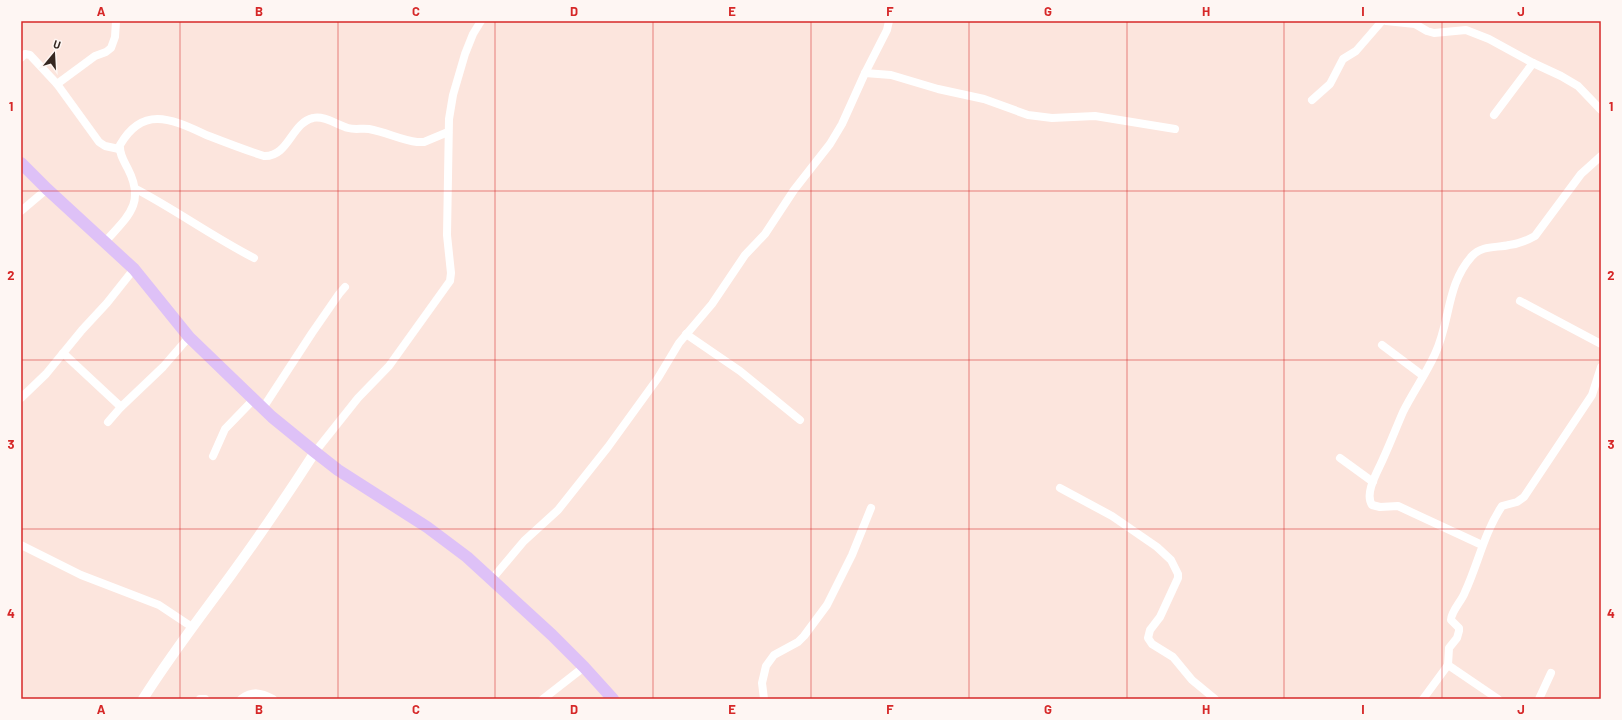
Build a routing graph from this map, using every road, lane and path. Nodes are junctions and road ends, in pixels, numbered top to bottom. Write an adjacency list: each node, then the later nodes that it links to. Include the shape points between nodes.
1 (116, 21): 9 (street, via 111,48 95,56)
2 (481, 21): 14 (street, via 463,60 450,110)
3 (889, 21): 8 (street)
4 (1382, 21): 10 (street, via 1356,51 1343,59 1330,84)
5 (1386, 21): 7 (street, via 1415,24 1434,33 1466,30 1489,39)
6 (21, 58): 9 (street, via 25,54 30,55)
7 (1533, 64): 11 (street, via 1578,86); 12 (street)
8 (865, 73): 13 (street, via 891,75 984,99 1028,115 1052,118 1095,116); 26 (street, via 833,140 794,190 765,234 745,255 712,304)
9 (57, 84): 15 (street, via 99,142)
10 (1312, 100)
11 (1601, 110)
12 (1494, 115)
13 (1175, 129)
14 (448, 132): 15 (street, via 424,142 417,142 369,129 348,128 316,117 304,122 282,150 271,156 264,156 170,120 159,119 138,125 127,135); 40 (street, via 447,235 452,273 450,281 389,366 358,398)
15 (119, 149): 19 (street)
16 (1601, 156): 32 (street, via 1582,174 1535,236 1519,243 1486,248 1469,259 1453,290 1435,354)
17 (21, 163): 18 (main road)
18 (47, 189): 20 (street); 21 (main road)
19 (136, 189): 21 (street, via 132,208); 22 (street)
20 (21, 211)
21 (105, 242): 23 (main road)
22 (254, 258)
23 (134, 269): 27 (main road); 30 (street)
24 (345, 287): 37 (street)
25 (1520, 301): 28 (street)
26 (686, 334): 38 (street, via 740,372); 48 (street, via 649,391 564,502 552,517 524,541)
27 (189, 337): 35 (main road); 36 (street, via 163,367)
28 (1601, 344)
29 (1382, 345): 32 (street)
30 (63, 354): 34 (street); 36 (street)
31 (1601, 367): 33 (street)
32 (1422, 375): 43 (street)
33 (1599, 383): 46 (street, via 1524,497 1502,506)
34 (21, 398)
35 (254, 399): 37 (main road); 41 (street, via 225,429)
36 (121, 407): 39 (street)
37 (263, 408): 40 (main road)
38 (800, 420)
39 (108, 422)
40 (315, 452): 48 (main road, via 441,537); 49 (street, via 286,499)
41 (213, 456)
42 (1340, 458): 43 (street)
43 (1373, 482): 46 (street, via 1370,498 1372,505 1398,506)
44 (1060, 488): 61 (street, via 1112,516 1157,547 1171,560 1178,578 1148,638 1152,644 1173,657 1192,680)
45 (871, 508): 60 (street, via 827,605 798,642 774,655 766,666 762,683)
46 (1482, 545): 50 (street, via 1462,600 1451,616 1459,631 1449,648)
47 (21, 546): 49 (street, via 81,575 159,606)
48 (492, 578): 51 (main road)
49 (192, 627): 53 (street)
50 (1448, 665): 62 (street); 63 (street)
51 (584, 667): 58 (street); 59 (main road)
52 (1551, 673): 64 (street)
53 (143, 699)
54 (200, 699): 55 (street)
55 (205, 699)
56 (241, 699): 57 (street, via 251,693 266,695)
57 (272, 699)
58 (543, 699)
59 (613, 699)
60 (764, 699)
61 (1215, 699)
62 (1423, 699)
63 (1498, 699)
64 (1539, 699)

